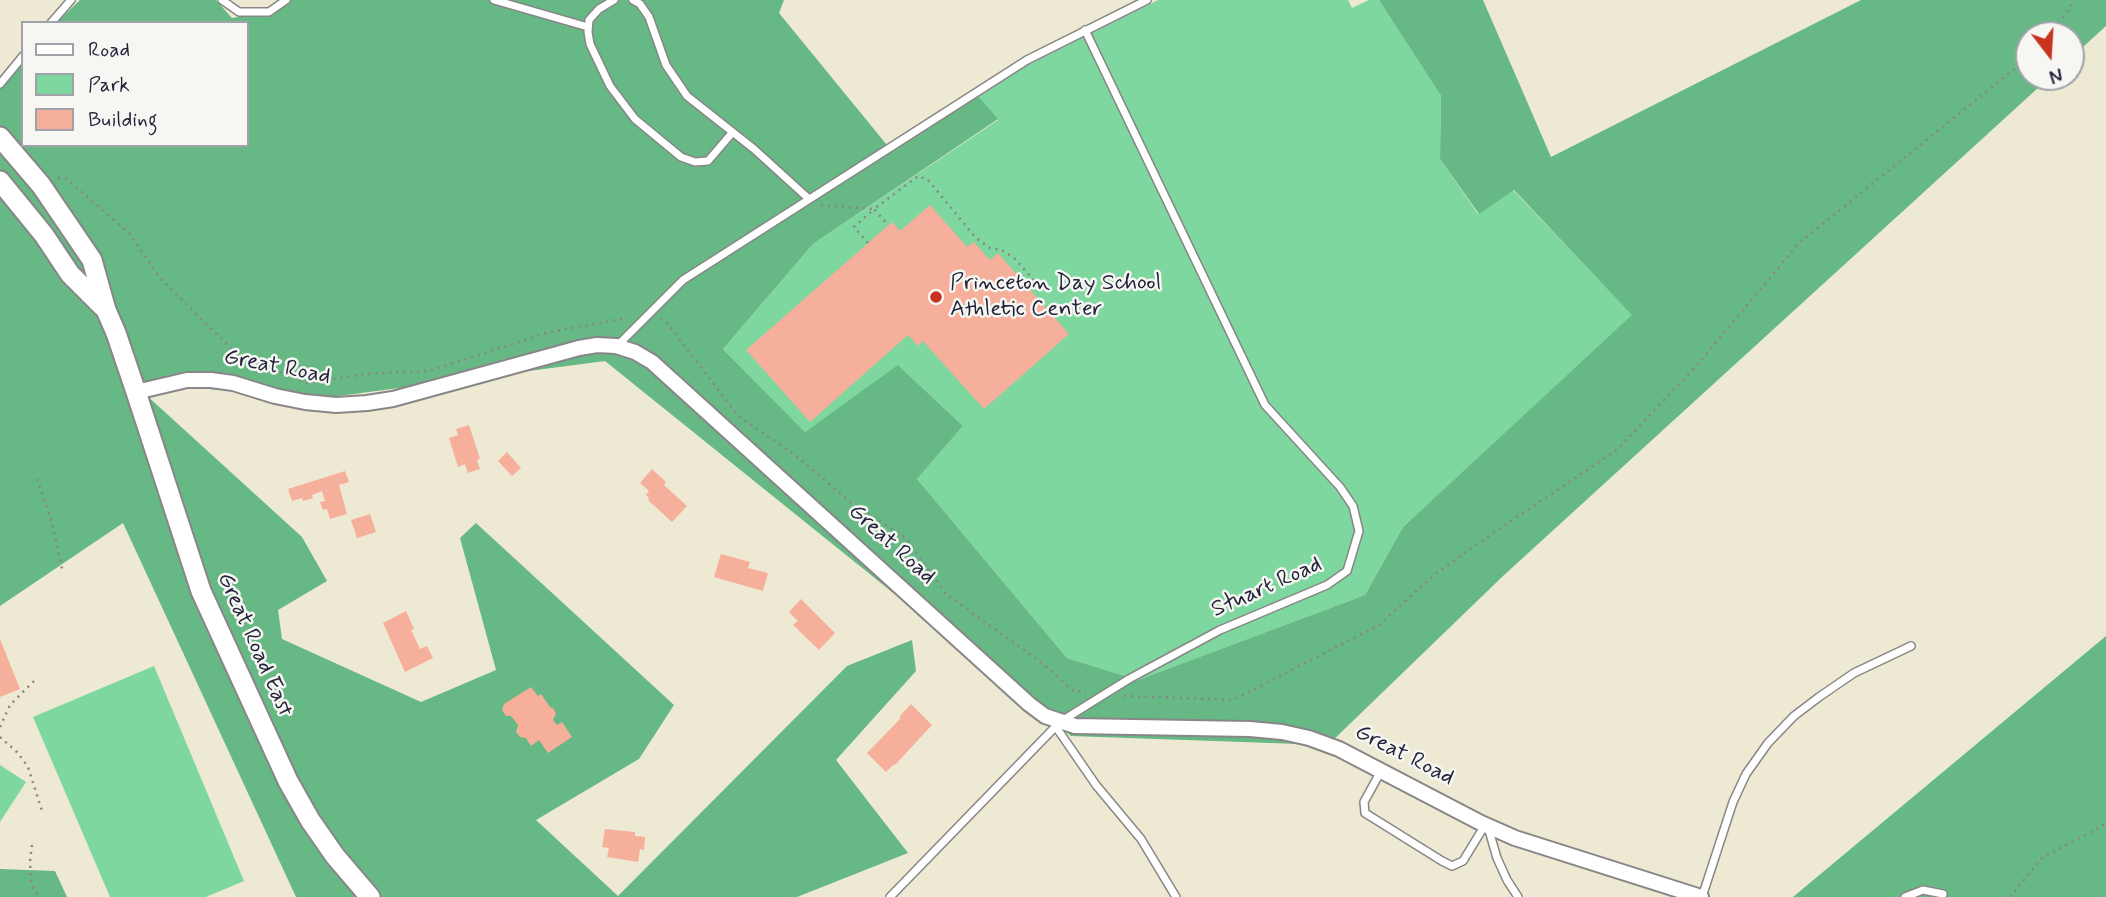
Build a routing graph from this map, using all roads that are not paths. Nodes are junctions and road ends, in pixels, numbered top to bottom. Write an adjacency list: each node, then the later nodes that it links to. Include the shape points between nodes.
1 (222, 0): 2 (lane, via 239,12 269,12)
2 (286, 0)
3 (494, 0): 9 (lane)
4 (614, 0): 9 (lane, via 599,9)
5 (1147, 0): 10 (lane)
6 (67, 1): 8 (lane)
7 (638, 1): 13 (lane, via 675,81)
8 (52, 21)
9 (588, 27): 13 (lane, via 590,44 610,86 635,119 681,157 708,161)
10 (1085, 30): 16 (lane, via 1027,61); 21 (lane, Stuart Road, via 1265,405 1340,487 1353,506 1359,531 1347,571 1327,585 1220,630)
11 (21, 58): 12 (lane)
12 (0, 84)
13 (732, 133): 16 (lane)
14 (0, 137): 17 (street, via 41,185 92,260)
15 (0, 181): 17 (street, via 70,274)
16 (808, 199): 18 (lane, via 682,280)
17 (106, 310): 19 (street)
18 (616, 346): 19 (street, Great Road, via 579,348 367,403 305,402 211,380 187,380); 21 (street, Great Road, via 652,362 1029,704)
19 (136, 392): 25 (street, Great Road East, via 201,591 288,782 335,856)
20 (1911, 646): 29 (lane, via 1845,679 1794,716 1768,743 1733,802)
21 (1058, 724): 22 (street, Great Road, via 1282,732 1339,748); 26 (lane, Stuart Road); 27 (lane, via 1096,785 1141,839)
22 (1381, 771): 23 (street, Great Road); 23 (lane, via 1364,802 1365,813 1442,861 1452,866 1463,861)
23 (1486, 825): 28 (lane); 29 (street, Great Road)
24 (1943, 894): 30 (lane, via 1923,890)
25 (370, 897)
26 (890, 897)
27 (1176, 897)
28 (1518, 897)
29 (1702, 897)
30 (1905, 897)

